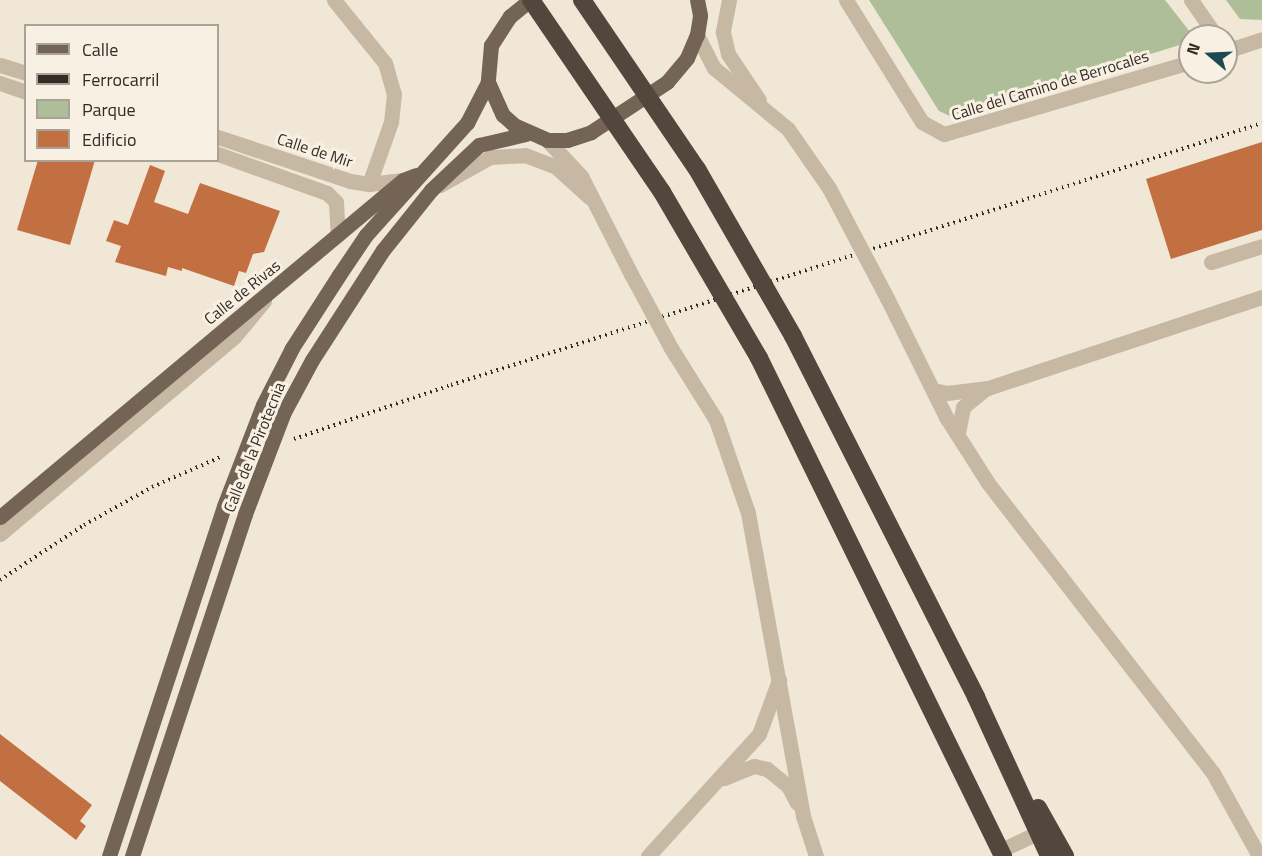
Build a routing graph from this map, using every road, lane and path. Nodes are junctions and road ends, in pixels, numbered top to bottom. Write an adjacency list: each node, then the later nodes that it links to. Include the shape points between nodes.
1 (334, 0): 25 (street, via 385,63 394,94 391,123)
2 (530, 0): 15 (main road, via 510,16 490,45); 43 (highway, bridge, via 656,182 759,358)
3 (582, 0): 39 (highway, bridge, via 697,169 793,336)
4 (697, 0): 9 (main road)
5 (729, 0): 18 (street, via 724,10 723,32 728,54)
6 (846, 0): 13 (street, Calle del Camino de Berrocales, via 922,122 944,134)
7 (1191, 0): 8 (street)
8 (1208, 24)
9 (697, 35): 18 (street, via 714,68); 21 (main road, via 687,58 667,82 633,107 591,132 567,140)
10 (1262, 39): 11 (street)
11 (1238, 47)
12 (0, 65): 14 (street)
13 (1178, 66)
14 (24, 72)
15 (488, 82): 19 (main road, via 503,115); 23 (main road, Calle de Rivas, via 481,103 467,123)
16 (0, 83): 17 (street)
17 (24, 91)
18 (762, 105): 34 (street, bridge, via 788,129 829,188)
19 (526, 134): 21 (main road); 26 (main road, Calle de la Pirotecnia, via 479,145)
20 (219, 137): 25 (street, Calle de Mir)
21 (547, 140): 27 (street, via 580,176)
22 (219, 154): 28 (street, Calle de Mir, via 327,193 336,202)
23 (422, 173): 24 (main road, Calle de Rivas); 44 (main road, Calle de la Pirotecnia, via 366,235 292,348 263,405 224,506)
24 (403, 180): 25 (street, Calle de Mir); 28 (main road, Calle de Rivas)
25 (369, 184)
26 (432, 190): 27 (street, via 490,157 525,155 556,167); 45 (main road, Calle de la Pirotecnia, via 354,291 284,412 245,514)
27 (590, 196): 38 (street, bridge, via 671,348 716,420 748,513)
28 (338, 235): 31 (main road, Calle de Rivas)
29 (1262, 246): 30 (street)
30 (1211, 262)
31 (272, 292): 36 (main road, Calle de Rivas); 37 (street, via 234,337)
32 (1262, 297): 33 (street)
33 (988, 388): 34 (street, via 947,393); 35 (street, via 963,407)
34 (933, 390): 35 (street)
35 (958, 433): 50 (street, via 1022,529 1213,773)
36 (0, 517)
37 (0, 534)
38 (780, 674): 40 (street, via 759,734); 41 (street)
39 (976, 697): 42 (highway); 49 (highway)
40 (721, 780): 41 (street, via 747,768 767,769 788,786); 46 (street)
41 (803, 816): 47 (street)
42 (1037, 833): 43 (street); 48 (highway)
43 (1000, 854)
44 (109, 856)
45 (132, 856)
46 (648, 856)
47 (816, 856)
48 (1049, 856)
49 (1065, 856)
50 (1259, 856)

